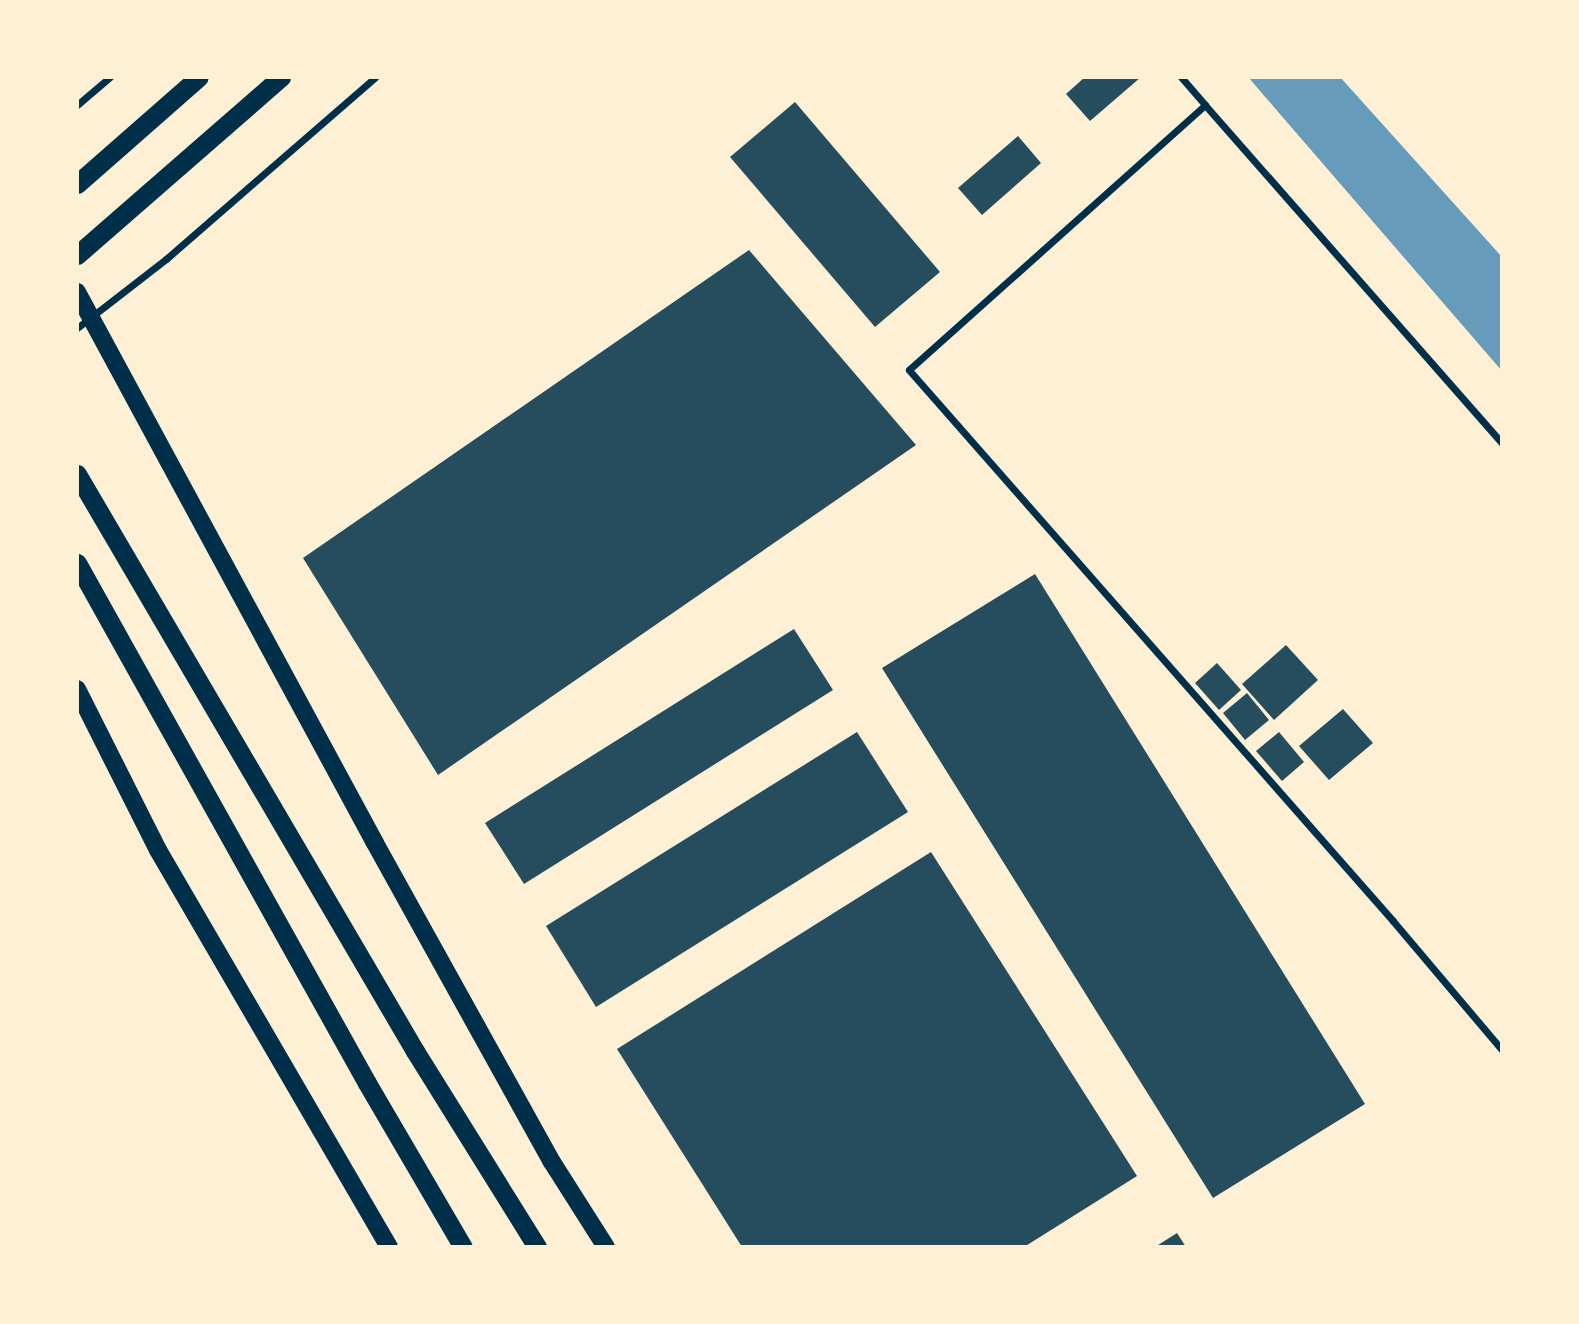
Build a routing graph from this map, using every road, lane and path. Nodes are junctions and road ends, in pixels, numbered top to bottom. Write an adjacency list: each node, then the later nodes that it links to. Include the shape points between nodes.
1 (110, 77): 6 (street)
2 (199, 77): 8 (highway)
3 (281, 77): 9 (highway)
4 (375, 77): 11 (street, via 166,259)
5 (1181, 77): 7 (street)
6 (77, 105)
7 (1205, 105): 12 (street); 16 (street, via 909,370)
8 (77, 184)
9 (77, 255)
10 (77, 292): 11 (main road)
11 (83, 323): 20 (main road, via 552,1162)
12 (1502, 443)
13 (77, 474): 19 (highway, via 415,1051)
14 (77, 563): 18 (highway)
15 (77, 689): 17 (main road, via 158,850)
16 (1502, 1050)
17 (390, 1247)
18 (463, 1247)
19 (537, 1247)
20 (606, 1247)

